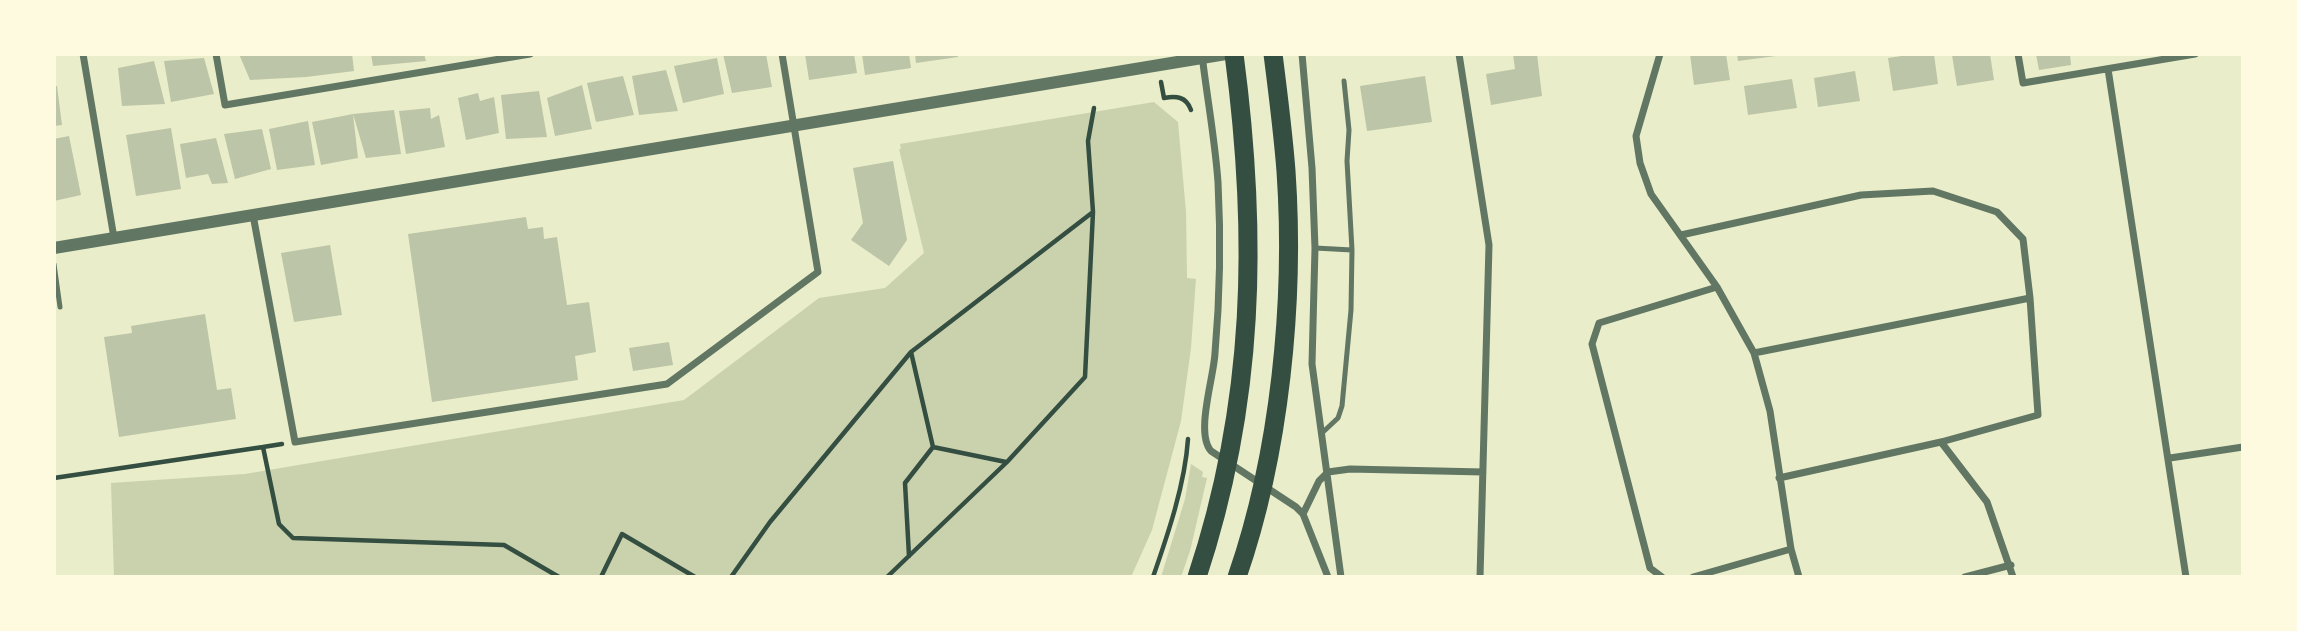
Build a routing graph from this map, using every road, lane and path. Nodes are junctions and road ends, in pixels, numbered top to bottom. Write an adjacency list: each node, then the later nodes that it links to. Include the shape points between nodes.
1 (83, 54): 22 (street)
2 (216, 54): 3 (street, via 225,105)
3 (530, 54)
4 (782, 54): 18 (street)
5 (1273, 54): 56 (highway, via 1286,171 1287,302 1270,444)
6 (1302, 54): 24 (street)
7 (1459, 54): 42 (street, via 1489,245)
8 (1660, 54): 21 (street, via 1636,136 1651,194)
9 (2018, 54): 13 (street, via 2023,83)
10 (2195, 54): 13 (street)
11 (1226, 55): 12 (street); 55 (highway, via 1248,173 1247,327 1233,436)
12 (1202, 56): 18 (street); 45 (street, via 1218,181 1219,310 1204,435 1211,451)
13 (2108, 69): 39 (street)
14 (1343, 81): 25 (lane)
15 (1164, 98): 17 (path, via 1184,99)
16 (1094, 108): 19 (path, via 1088,141)
17 (1193, 118)
18 (794, 126): 20 (street); 34 (street, via 818,272 667,384)
19 (1093, 212): 30 (path); 40 (path, via 1085,377)
20 (253, 215): 22 (street); 34 (street)
21 (1681, 235): 27 (street); 28 (street, via 1861,195 1933,191 1997,212 2024,239)
22 (114, 238): 23 (street)
23 (54, 248)
24 (1315, 248): 25 (lane); 33 (street, via 1312,357)
25 (1352, 250): 33 (lane, via 1342,406 1338,418)
26 (54, 264): 29 (lane)
27 (1717, 287): 31 (street); 60 (street, via 1599,323 1592,344 1650,568)
28 (2030, 298): 31 (street); 35 (street, via 2038,415)
29 (60, 307)
30 (911, 352): 37 (path); 52 (path, via 770,522)
31 (1754, 354): 44 (street, via 1770,411)
32 (1188, 429): 54 (path, via 1177,497)
33 (1322, 433): 41 (street)
34 (295, 442): 36 (path)
35 (1941, 442): 44 (street); 48 (street, via 1987,502)
36 (263, 447): 43 (path); 49 (path, via 279,524 293,538 504,545)
37 (933, 447): 40 (path); 47 (path, via 905,482)
38 (2243, 447): 39 (street)
39 (2170, 458): 65 (street)
40 (1007, 462): 47 (path)
41 (1328, 472): 42 (street); 45 (street); 58 (street)
42 (1483, 472): 59 (street)
43 (54, 478)
44 (1779, 478): 46 (street)
45 (1303, 514): 57 (street)
46 (1791, 549): 61 (street); 62 (street)
47 (909, 556): 53 (path)
48 (2011, 565): 63 (street); 64 (street)
49 (559, 577)
50 (601, 577): 51 (path, via 622,534)
51 (695, 577)
52 (731, 577)
53 (887, 577)
54 (1153, 577)
55 (1197, 577)
56 (1237, 577)
57 (1328, 577)
58 (1341, 577)
59 (1480, 577)
60 (1661, 577)
61 (1693, 577)
62 (1799, 577)
63 (1965, 577)
64 (2014, 577)
65 (2186, 577)

